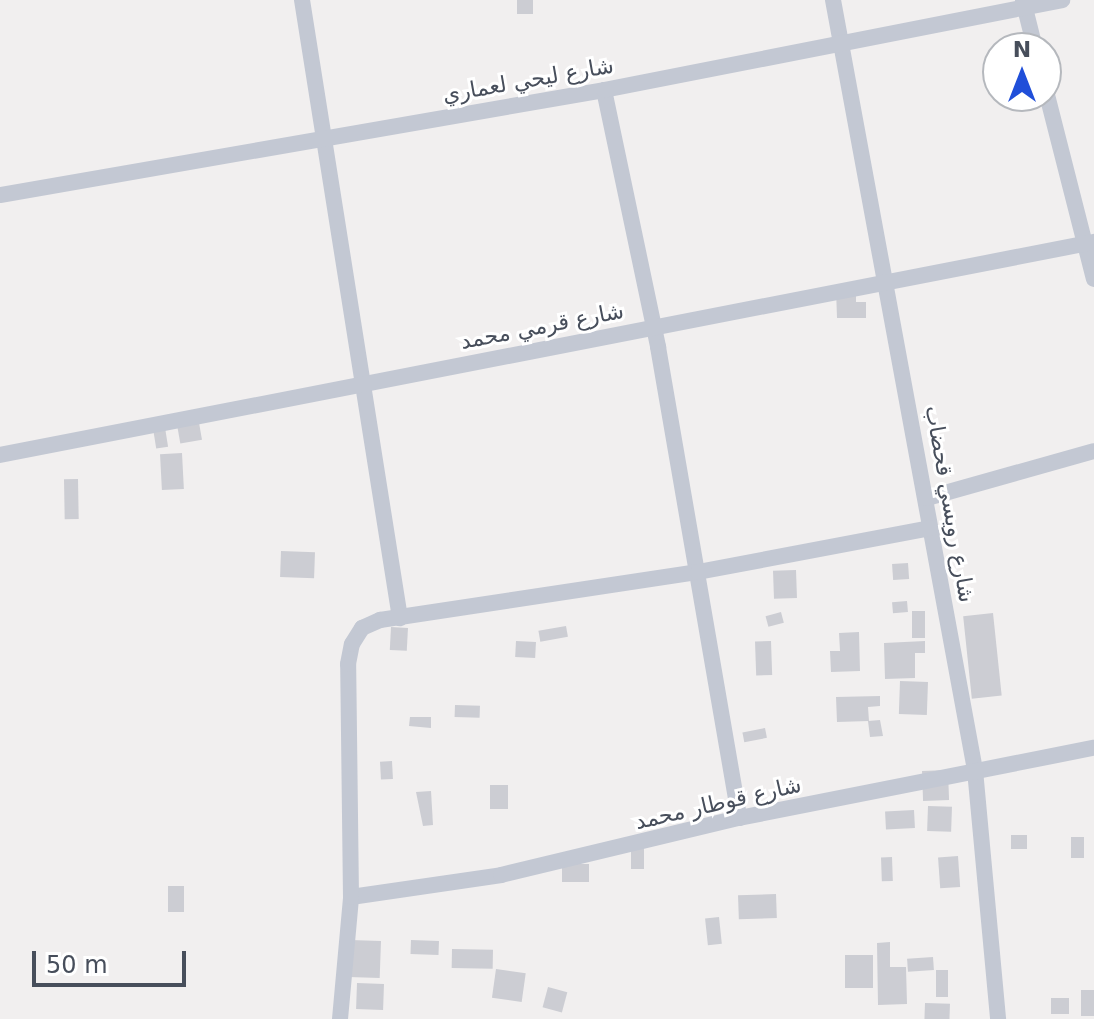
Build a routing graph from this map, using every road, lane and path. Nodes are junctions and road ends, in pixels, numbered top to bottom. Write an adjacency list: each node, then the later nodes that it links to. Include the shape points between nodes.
1 (302, 0): 9 (street)
2 (833, 0): 6 (street, شارع رويسي قحضاب)
3 (1062, 0): 4 (street, شارع ليحي لعماري)
4 (1024, 3): 5 (street); 6 (street, شارع ليحي لعماري)
5 (1031, 32)
6 (843, 43): 7 (street, شارع ليحي لعماري); 13 (street, شارع رويسي قحضاب)
7 (604, 90): 9 (street, شارع ليحي لعماري); 14 (street)
8 (1052, 112): 11 (street)
9 (326, 141): 10 (street, شارع ليحي لعماري); 15 (street)
10 (0, 195)
11 (1089, 242): 12 (street); 13 (street, شارع قرمي محمد)
12 (1094, 279)
13 (887, 285): 14 (street, شارع قرمي محمد); 18 (street, شارع رويسي قحضاب)
14 (651, 326): 15 (street, شارع قرمي محمد); 20 (street)
15 (365, 386): 17 (street, شارع قرمي محمد); 21 (street)
16 (1094, 451): 18 (street)
17 (0, 455)
18 (927, 498): 19 (street, شارع رويسي قحضاب)
19 (930, 528): 20 (street); 23 (street, شارع رويسي قحضاب)
20 (698, 572): 21 (street); 24 (street)
21 (400, 618): 25 (street, via 362,628 352,644)
22 (1094, 748): 23 (street, شارع قوطار محمد)
23 (975, 770): 24 (street, شارع قوطار محمد); 27 (street, شارع رويسي قحضاب)
24 (739, 818): 25 (street, شارع قوطار محمد, via 501,875)
25 (351, 897): 26 (street)
26 (340, 1019)
27 (998, 1019)

